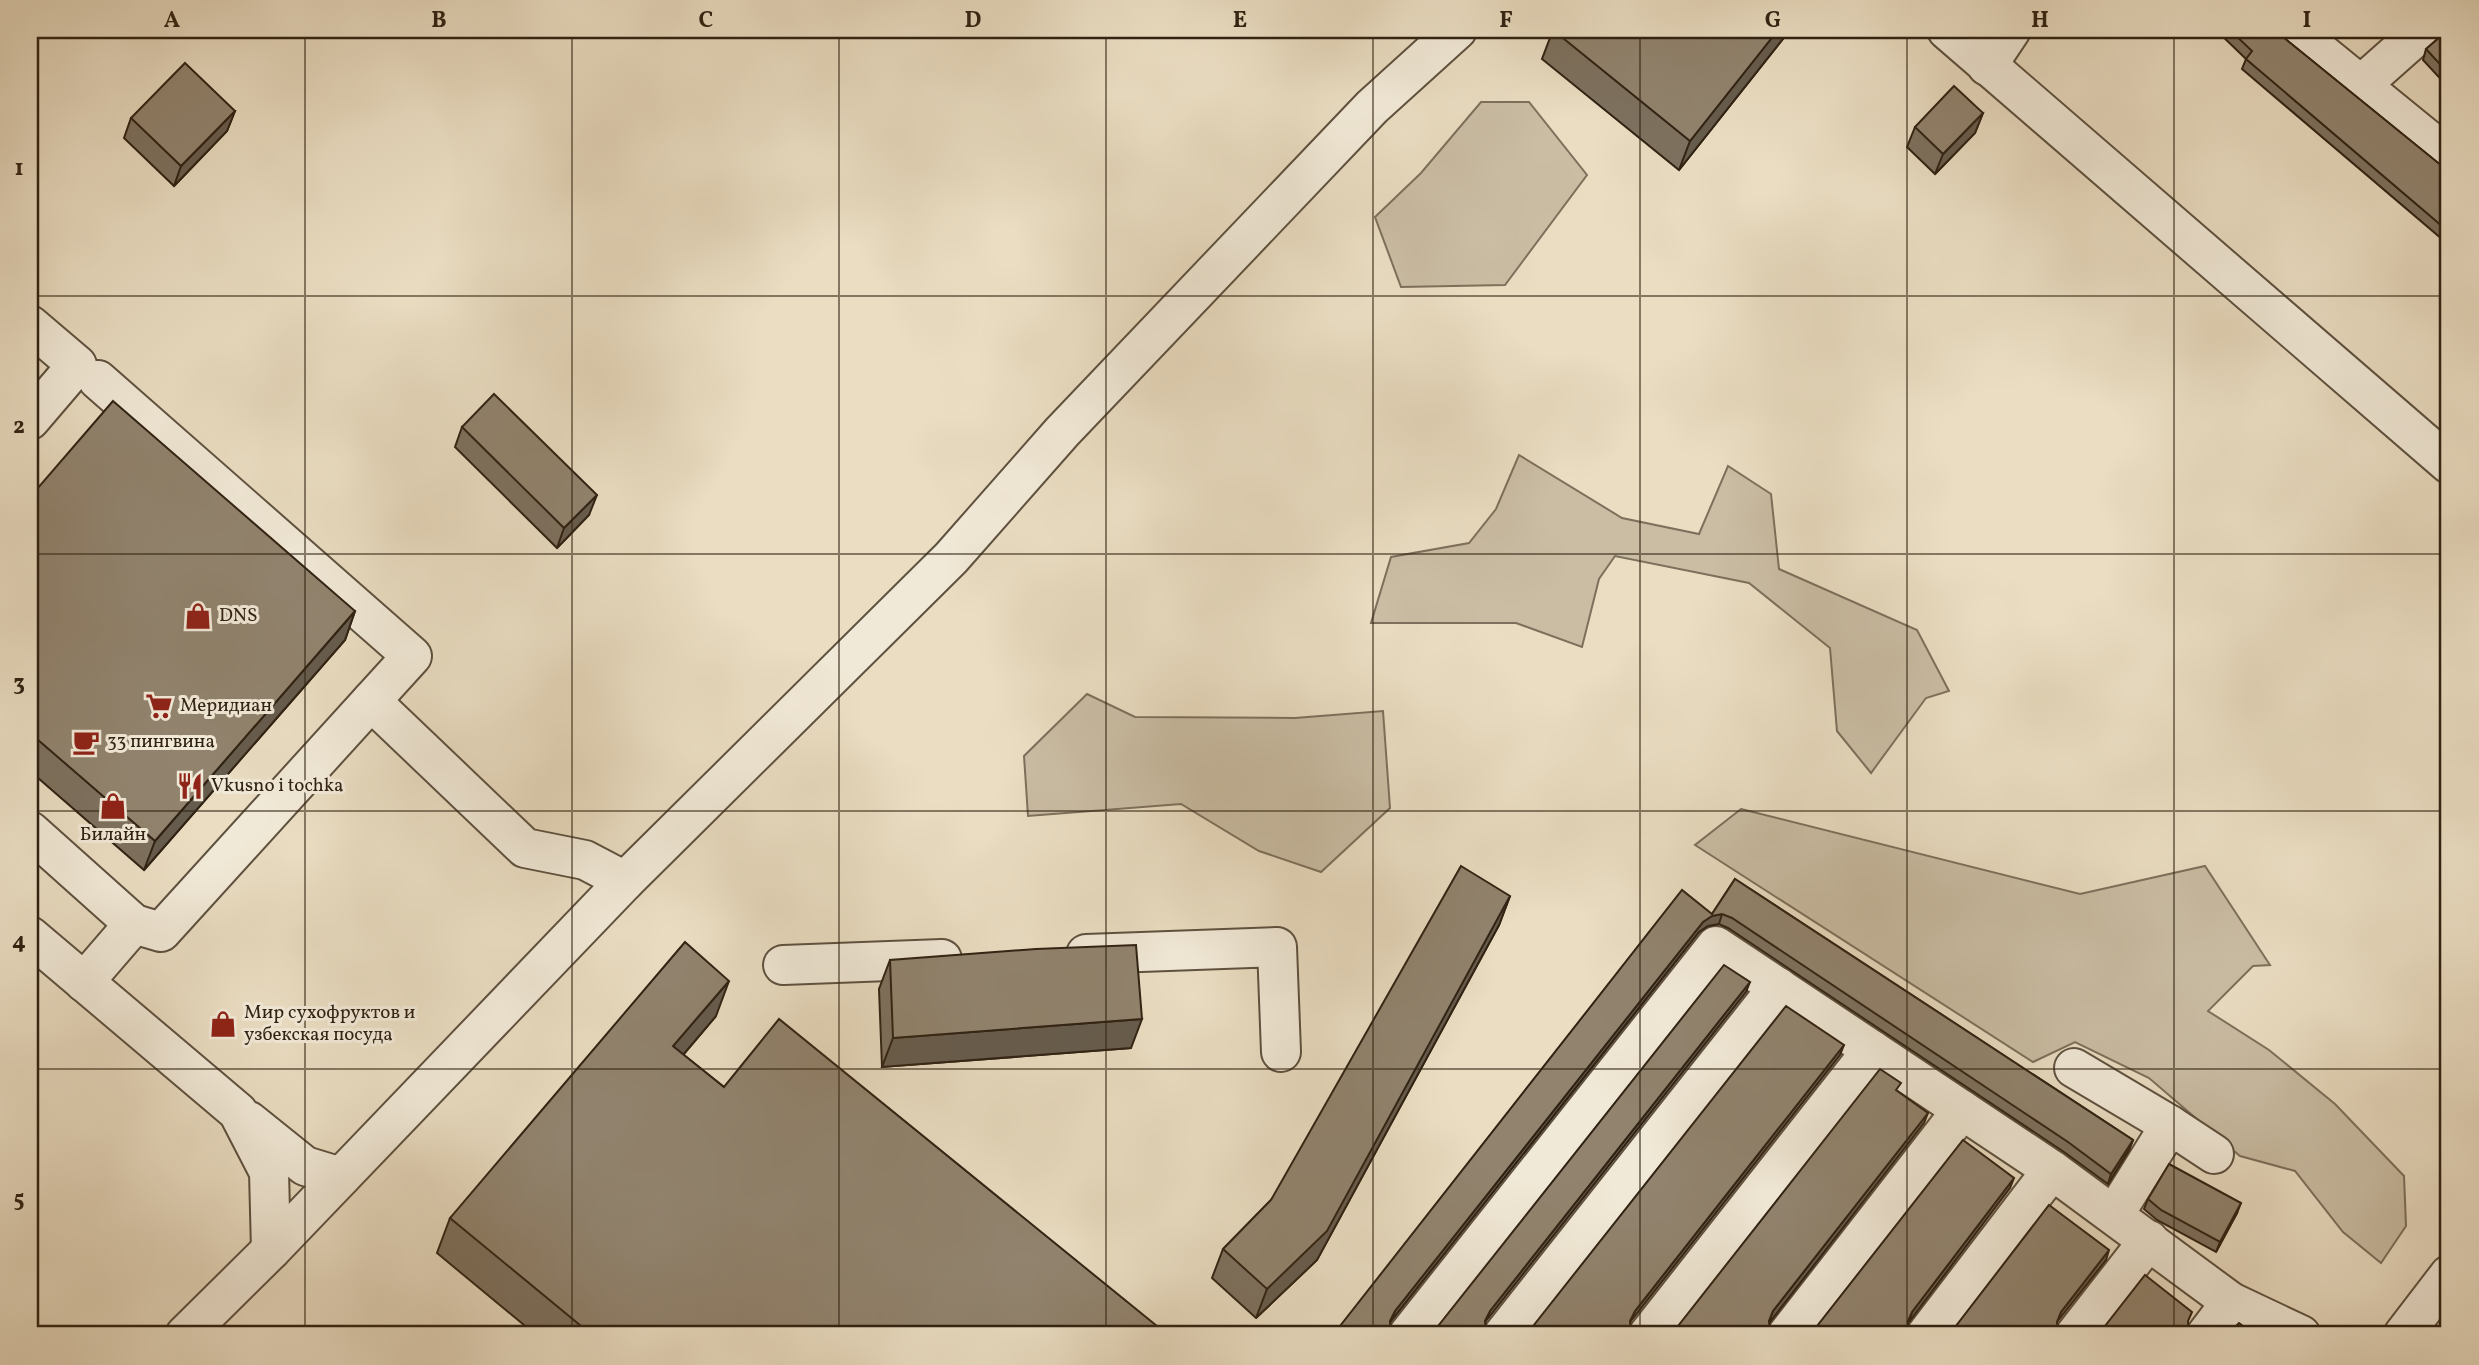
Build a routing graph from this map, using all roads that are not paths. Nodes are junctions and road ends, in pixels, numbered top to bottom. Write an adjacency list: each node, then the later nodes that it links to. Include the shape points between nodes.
1 (1457, 30): 15 (street, via 1353,127 1062,432 951,558)
2 (1947, 30): 6 (street)
3 (2011, 30): 6 (street)
4 (2293, 30): 7 (street)
5 (2423, 30): 7 (street)
6 (1987, 66): 12 (street)
7 (2361, 85): 8 (street)
8 (2448, 153)
9 (30, 325): 11 (street, via 77,365)
10 (98, 380): 13 (street, via 412,656)
11 (30, 420)
12 (2449, 464)
13 (371, 701): 15 (street, via 525,848 585,860); 16 (street, via 161,932)
14 (30, 831): 16 (street)
15 (625, 881): 31 (street)
16 (134, 924): 21 (street)
17 (30, 936): 21 (street)
18 (1057, 955): 24 (street, via 1277,947)
19 (975, 958): 20 (street)
20 (783, 965)
21 (84, 982): 27 (street)
22 (1778, 987): 23 (street); 38 (street, via 1716,946); 39 (street)
23 (1872, 1050): 26 (street); 40 (street)
24 (1281, 1052)
25 (2074, 1068): 28 (street)
26 (1962, 1110): 30 (street); 41 (street)
27 (238, 1112): 31 (street, via 305,1166); 34 (street, via 269,1172)
28 (2170, 1125): 29 (street); 32 (street)
29 (2214, 1154)
30 (2052, 1170): 32 (street); 42 (street)
31 (341, 1177): 34 (street)
32 (2114, 1215): 33 (street)
33 (2149, 1240): 36 (street); 43 (street)
34 (271, 1250): 37 (street)
35 (2449, 1275): 46 (street)
36 (2231, 1302): 44 (street); 45 (street)
37 (185, 1335)
38 (1408, 1335)
39 (1503, 1335)
40 (1648, 1335)
41 (1787, 1335)
42 (1926, 1335)
43 (2075, 1335)
44 (2206, 1335)
45 (2301, 1335)
46 (2403, 1335)

